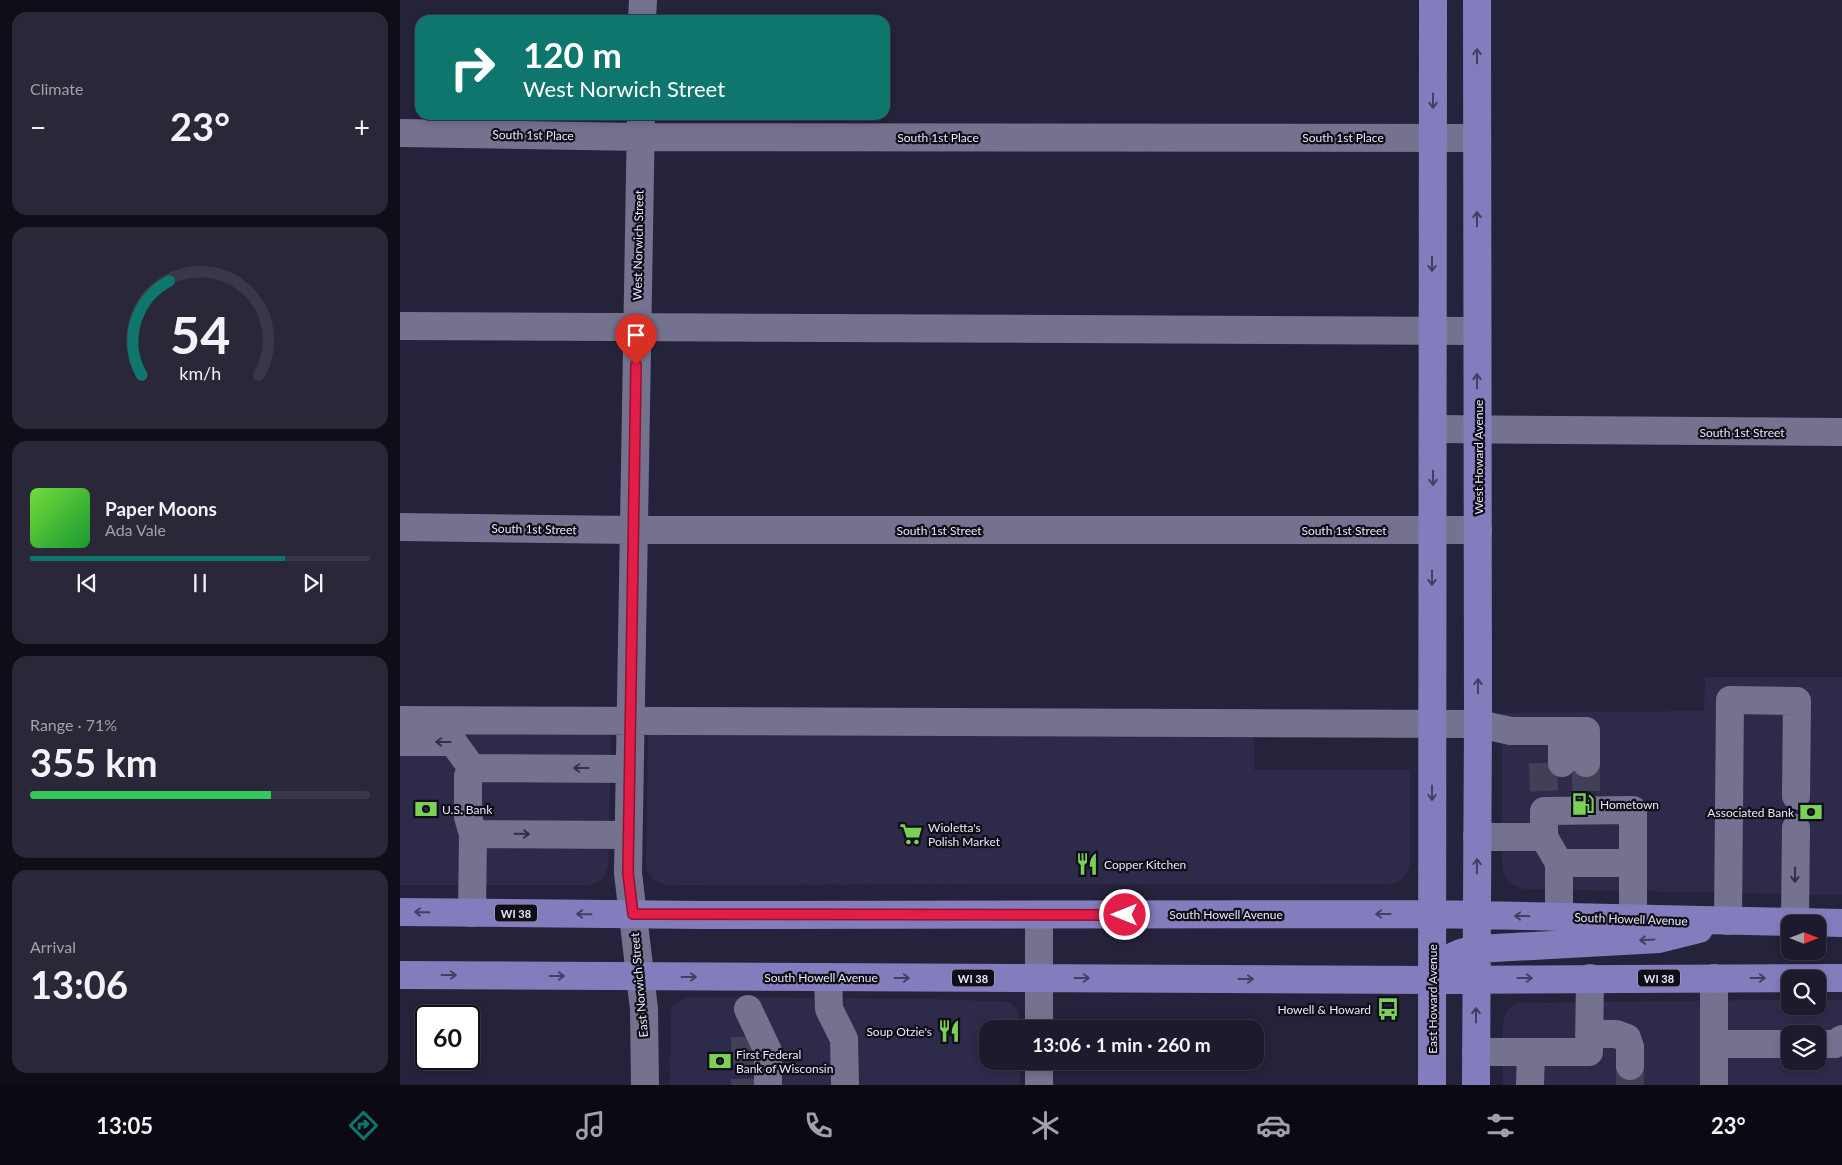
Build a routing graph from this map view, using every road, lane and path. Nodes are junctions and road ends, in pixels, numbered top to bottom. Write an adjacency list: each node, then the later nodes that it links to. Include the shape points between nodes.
1 (643, 0): 4 (street)
2 (1433, 0): 7 (main road, one-way to 7)
3 (1477, 0): 8 (main road, West Howard Avenue, one-way to 3)
4 (642, 15)
5 (641, 126): 6 (street, South 1st Place); 7 (street, South 1st Place); 10 (street, West Norwich Street)
6 (400, 133)
7 (1432, 137): 8 (street, South 1st Place); 11 (main road, one-way to 11)
8 (1476, 138): 12 (main road, West Howard Avenue, one-way to 8)
9 (400, 326): 10 (street)
10 (637, 328): 11 (street); 17 (street, West Norwich Street)
11 (1432, 331): 12 (street); 13 (main road)
12 (1477, 331): 14 (main road, West Howard Avenue, one-way to 12)
13 (1432, 429): 14 (street, South 1st Street); 18 (main road, one-way to 18)
14 (1478, 430): 15 (street, South 1st Street); 19 (main road, West Howard Avenue)
15 (1842, 432)
16 (400, 527): 17 (street, South 1st Street)
17 (634, 530): 18 (street, South 1st Street); 21 (street, West Norwich Street)
18 (1432, 530): 19 (street, South 1st Street); 22 (main road, one-way to 22)
19 (1478, 530): 23 (main road, West Howard Avenue, one-way to 19)
20 (400, 720): 21 (street)
21 (630, 721): 22 (street); 27 (street, West Norwich Street)
22 (1432, 724): 23 (street); 39 (main road, one-way to 39)
23 (1478, 724): 24 (street, via 1511,731); 33 (main road, West Howard Avenue)
24 (1552, 731): 24 (street, via 1564,763 1586,731)
25 (400, 742): 26 (street, one-way to 25, via 453,742)
26 (472, 768): 27 (street, one-way to 26); 31 (street, via 468,776 468,817)
27 (629, 769): 32 (street, West Norwich Street)
28 (1796, 787): 45 (street, via 1797,701 1730,700)
29 (1561, 806): 33 (street); 34 (street); 35 (street, via 1633,810)
30 (1796, 828): 42 (street, one-way to 42)
31 (473, 834): 32 (street, one-way to 32); 37 (street)
32 (628, 835): 38 (street, West Norwich Street)
33 (1477, 837): 41 (main road, West Howard Avenue, one-way to 33)
34 (1559, 862): 35 (street); 43 (street)
35 (1633, 862): 44 (street)
36 (400, 912): 37 (main road, South Howell Avenue / WI 38, one-way to 36)
37 (472, 913): 38 (main road, South Howell Avenue / WI 38, one-way to 37)
38 (633, 914): 40 (main road, South Howell Avenue / WI 38); 51 (street, East Norwich Street)
39 (1432, 914): 40 (main road, South Howell Avenue / WI 38, one-way to 40); 41 (main road, South Howell Avenue / WI 38); 59 (main road, East Howard Avenue)
40 (1039, 915): 54 (street)
41 (1477, 915): 43 (main road, South Howell Avenue / WI 38, one-way to 41); 49 (main road)
42 (1795, 915)
43 (1559, 917): 44 (main road, South Howell Avenue / WI 38)
44 (1633, 919): 45 (main road, South Howell Avenue / WI 38)
45 (1728, 922): 46 (main road, South Howell Avenue / WI 38); 49 (main road, one-way to 49, via 1659,940)
46 (1781, 922)
47 (1826, 923): 48 (main road, South Howell Avenue / WI 38)
48 (1842, 923)
49 (1477, 949): 55 (main road); 59 (main road, via 1460,952 1445,961)
50 (400, 975): 51 (main road, South Howell Avenue / WI 38, one-way to 51)
51 (640, 976): 52 (main road, South Howell Avenue / WI 38, one-way to 52); 72 (street, East Norwich Street, via 644,1008)
52 (748, 977): 53 (main road, South Howell Avenue / WI 38); 60 (street)
53 (828, 977): 54 (main road, South Howell Avenue / WI 38, one-way to 54); 74 (street, via 829,1009 844,1039)
54 (1039, 978): 59 (main road, South Howell Avenue / WI 38, one-way to 59); 61 (street)
55 (1477, 978): 56 (main road, South Howell Avenue / WI 38, one-way to 56); 59 (main road, South Howell Avenue / WI 38); 68 (main road, one-way to 55)
56 (1590, 978): 57 (main road, South Howell Avenue / WI 38); 62 (street)
57 (1714, 978): 58 (main road, South Howell Avenue / WI 38, one-way to 58); 65 (street)
58 (1842, 978)
59 (1432, 980): 76 (main road, East Howard Avenue)
60 (748, 1009): 63 (street); 73 (street, via 768,1051)
61 (1039, 1020)
62 (1589, 1034): 69 (street, via 1589,1052); 70 (street, via 1616,1034 1627,1038)
63 (745, 1037)
64 (1842, 1039): 67 (street, via 1835,1044)
65 (1714, 1044): 66 (street); 79 (street)
66 (1781, 1044)
67 (1826, 1044)
68 (1476, 1052): 69 (street); 77 (main road)
69 (1531, 1052): 78 (street)
70 (1630, 1066)
71 (1039, 1070): 75 (street)
72 (645, 1085)
73 (768, 1085)
74 (845, 1085)
75 (1039, 1085)
76 (1432, 1085)
77 (1476, 1085)
78 (1530, 1085)
79 (1714, 1085)

